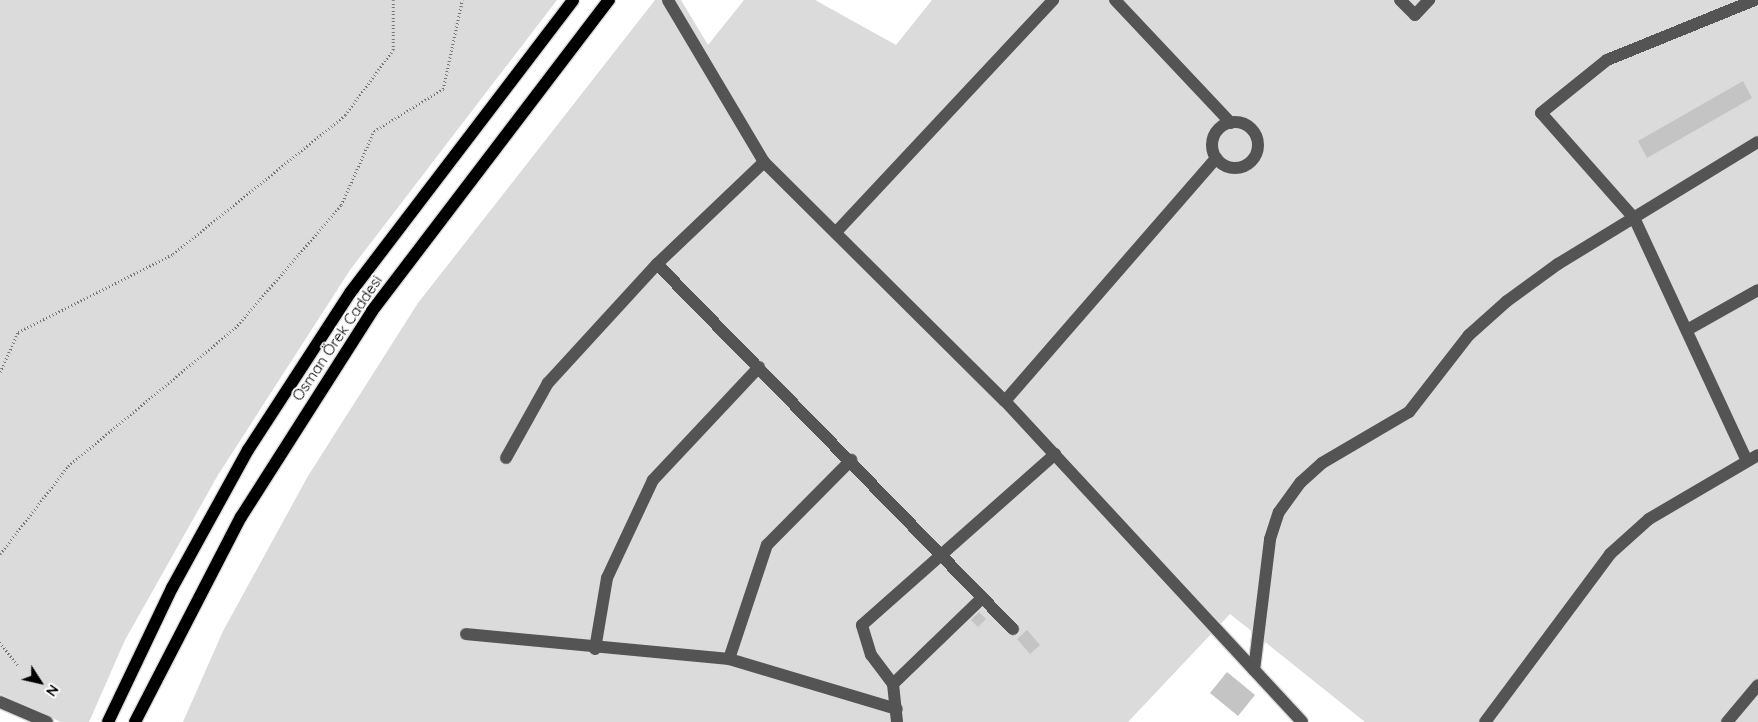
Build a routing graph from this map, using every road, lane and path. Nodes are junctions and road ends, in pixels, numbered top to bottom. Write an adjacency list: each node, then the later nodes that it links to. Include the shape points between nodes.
1 (393, 0): 21 (path, via 393,50 345,115 173,254 18,332)
2 (462, 0): 27 (path, via 443,89 374,131 340,205 235,328 68,466)
3 (573, 0): 42 (main road, Osman Örek Caddesi, via 350,293 253,441 172,588)
4 (609, 0): 43 (main road, Osman Örek Caddesi, via 372,311 241,517)
5 (668, 0): 14 (street)
6 (1053, 0): 16 (street)
7 (1115, 0): 11 (street)
8 (1400, 0): 9 (street, via 1415,15)
9 (1429, 0)
10 (1755, 0): 15 (street, via 1607,60 1541,113)
11 (1231, 123): 13 (street, via 1214,137); 13 (street, via 1252,129 1258,150 1250,163 1236,168)
12 (1758, 142): 15 (street)
13 (1216, 158): 22 (street)
14 (764, 162): 16 (street); 17 (street)
15 (1634, 218): 19 (street); 36 (street, via 1507,301 1469,335 1409,412 1322,462 1301,482 1278,512 1270,540)
16 (838, 230): 22 (street)
17 (657, 264): 20 (street); 24 (street, via 548,383)
18 (1758, 290): 19 (street)
19 (1687, 330): 25 (street)
20 (759, 367): 26 (street); 33 (street, via 653,480 607,578)
21 (0, 372)
22 (1005, 401): 23 (street)
23 (1055, 454): 28 (street); 36 (street)
24 (506, 458)
25 (1752, 458): 45 (street, via 1648,519 1616,548)
26 (851, 460): 28 (street); 34 (street, via 767,545)
27 (0, 554)
28 (941, 555): 29 (street); 37 (street, via 862,626 871,655)
29 (982, 598): 30 (street); 37 (street)
30 (1013, 629)
31 (466, 634): 33 (street)
32 (0, 642): 35 (path)
33 (595, 649): 34 (street)
34 (729, 660): 40 (street)
35 (19, 667)
36 (1254, 670): 44 (street)
37 (893, 684): 40 (street)
38 (1758, 685): 46 (street)
39 (0, 702): 41 (street)
40 (897, 716)
41 (47, 722)
42 (108, 722)
43 (135, 722)
44 (1302, 722)
45 (1484, 722)
46 (1727, 722)

